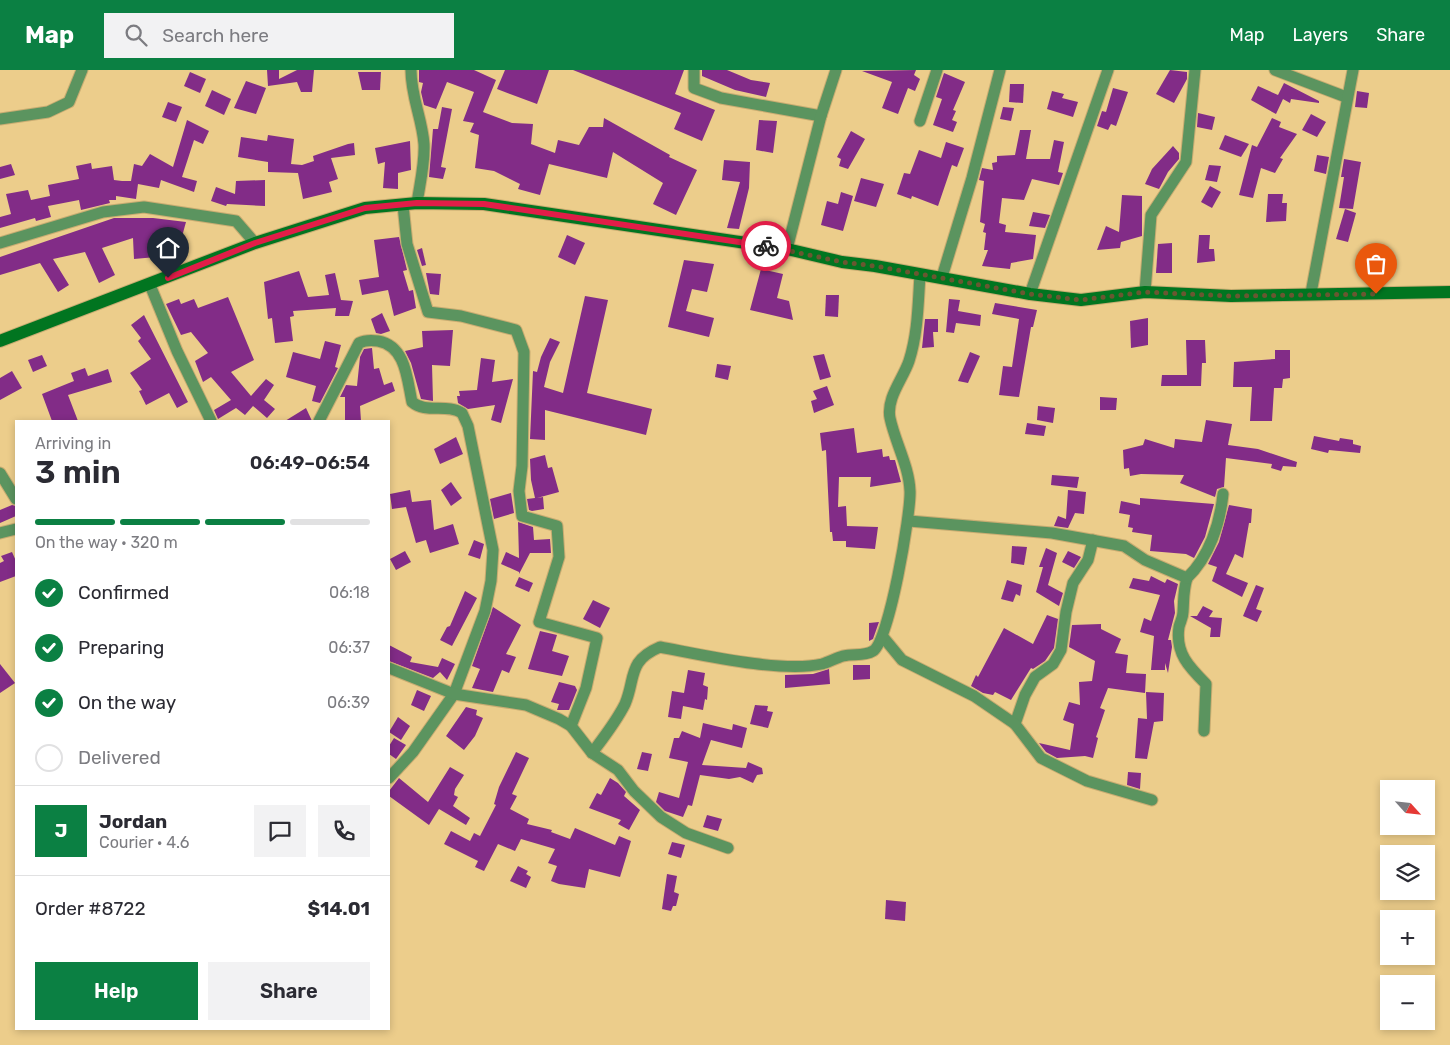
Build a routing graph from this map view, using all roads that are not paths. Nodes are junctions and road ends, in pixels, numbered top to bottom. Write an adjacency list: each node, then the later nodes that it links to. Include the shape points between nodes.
1 (82, 70): 13 (street, via 68,102 48,112)
2 (411, 70): 15 (street, via 424,143)
3 (694, 70): 12 (street, via 694,88 721,98)
4 (836, 70): 12 (street)
5 (937, 70): 14 (street)
6 (1000, 70): 21 (street)
7 (1108, 70): 26 (street)
8 (1195, 70): 23 (street, via 1186,162 1151,215)
9 (1276, 70): 11 (street)
10 (1353, 70): 11 (street)
11 (1346, 97): 25 (street)
12 (821, 116): 19 (street)
13 (0, 119)
14 (920, 121)
15 (417, 203): 16 (main road); 19 (main road, via 484,204)
16 (403, 205): 18 (main road, via 365,208); 42 (street, via 407,244 428,312 461,316 516,330 524,352 522,466 518,492 522,516 557,526 559,557 539,622 597,638 586,688)
17 (0, 243): 18 (street, via 104,212 144,207 236,221)
18 (255, 243): 22 (main road)
19 (787, 249): 20 (main road)
20 (920, 275): 21 (main road); 33 (street, via 916,330 909,361 890,405 890,418 910,489)
21 (942, 277): 26 (main road)
22 (150, 285): 27 (main road); 28 (street)
23 (1145, 292): 25 (main road, via 1231,296); 26 (main road, via 1081,300)
24 (1450, 292): 25 (main road)
25 (1311, 293)
26 (1030, 294)
27 (0, 341)
28 (211, 420)
29 (320, 420): 40 (street, via 359,343 364,341 382,342 398,352 412,402 416,405 454,409 462,413 468,426 492,550 491,581 485,611)
30 (0, 473): 32 (street)
31 (1223, 494): 37 (street, via 1221,518 1195,571)
32 (15, 497)
33 (909, 521): 36 (street, via 1052,533); 38 (street)
34 (15, 529): 35 (street)
35 (0, 533)
36 (1093, 540): 37 (street, via 1124,546 1145,560); 41 (street, via 1088,560 1073,583 1061,650 1053,664 1035,677)
37 (1187, 578): 43 (street, via 1179,628 1180,651 1189,667 1206,684)
38 (883, 636): 41 (street, via 902,660 974,696); 44 (street, via 875,650 821,664 776,666 660,647 645,654 632,676 626,702)
39 (390, 668): 40 (street)
40 (454, 694): 42 (street, via 526,705); 45 (street, via 413,752)
41 (1015, 724): 46 (street, via 1041,758 1087,781)
42 (572, 726): 44 (street)
43 (1204, 731)
44 (592, 753): 47 (street, via 618,770 634,791 661,816 686,833)
45 (390, 777)
46 (1152, 800)
47 (728, 848)

